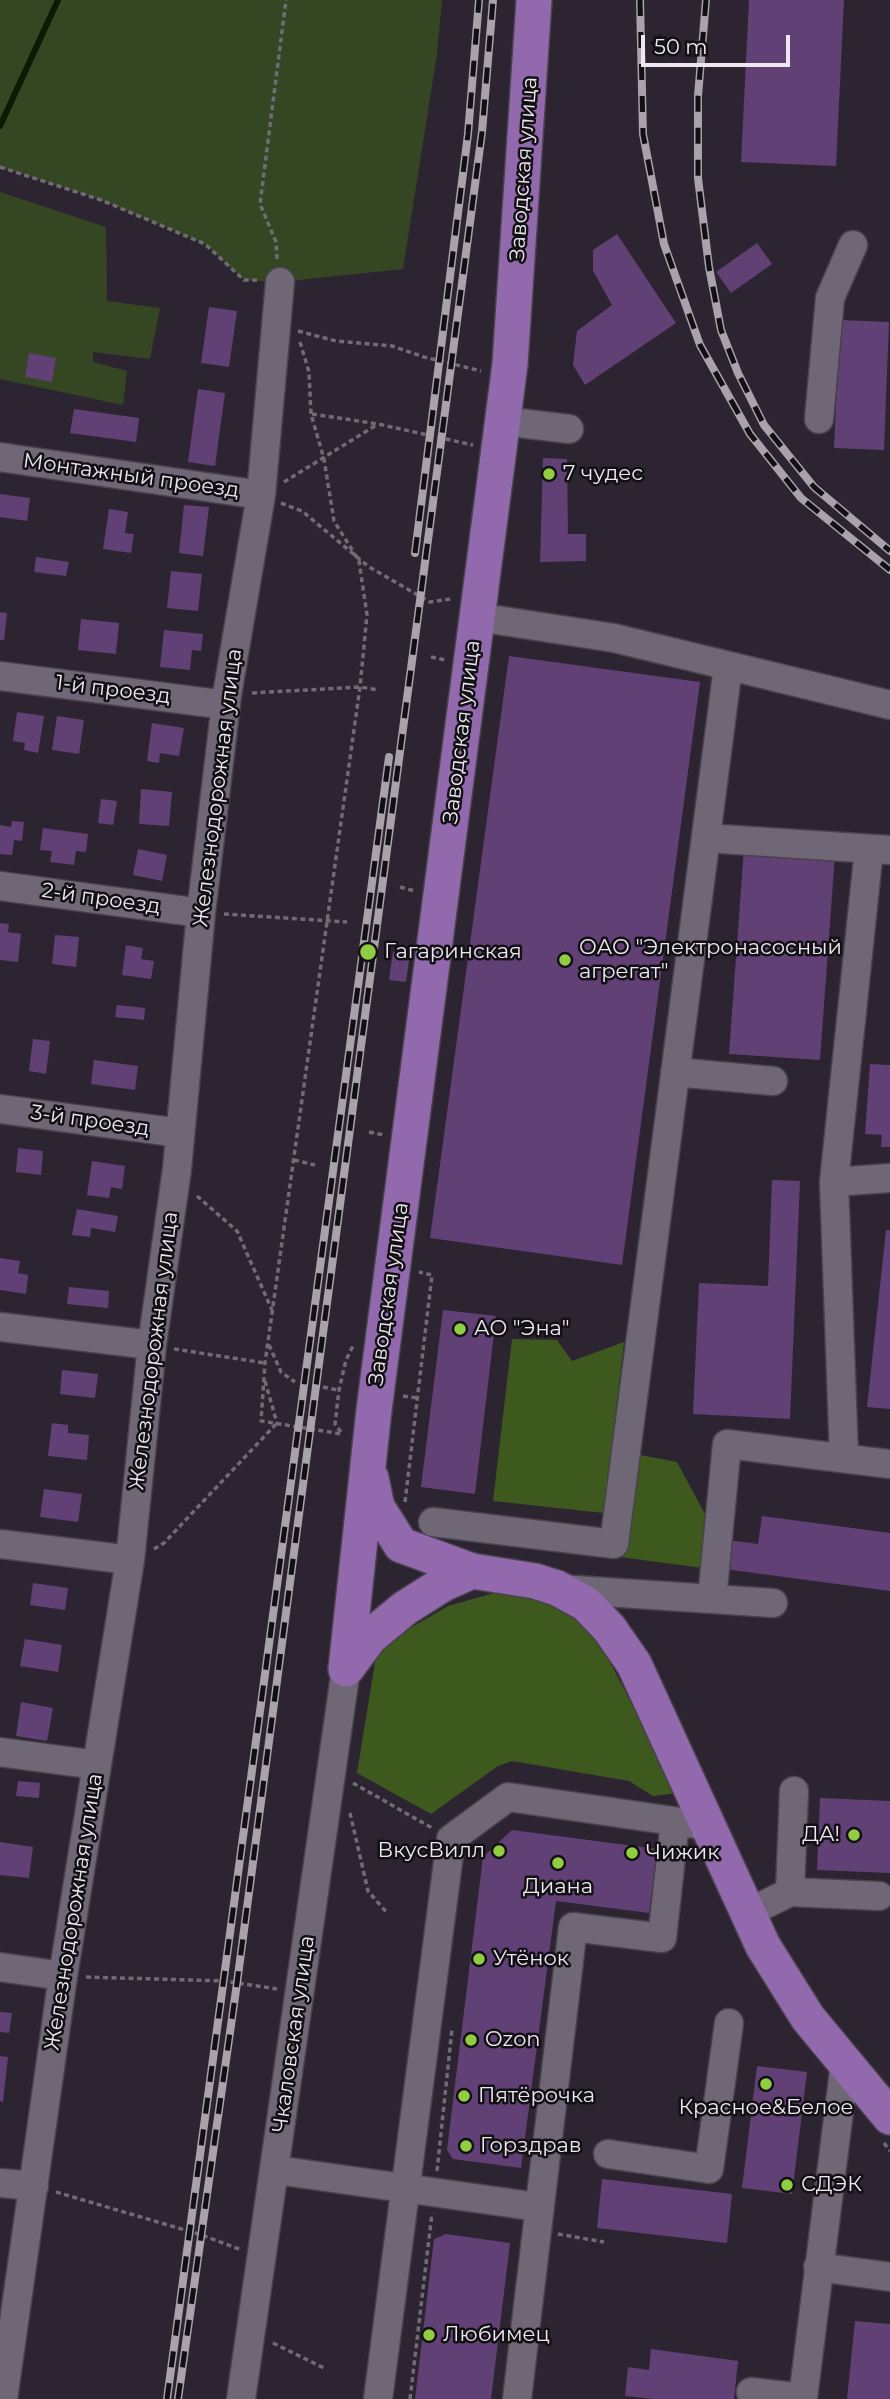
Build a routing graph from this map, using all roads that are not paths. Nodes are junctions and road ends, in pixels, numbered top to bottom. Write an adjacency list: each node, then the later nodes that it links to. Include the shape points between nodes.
1 (534, 0): 6 (main road, Заводская улица, via 523,188)
2 (853, 245): 4 (street, via 830,298)
3 (279, 291): 8 (street, Железнодорожная улица)
4 (820, 419)
5 (569, 429): 6 (street)
6 (494, 434): 9 (main road, Заводская улица)
7 (0, 457): 8 (street, Монтажный проезд)
8 (261, 495): 12 (street, Железнодорожная улица)
9 (464, 608): 10 (street); 27 (main road, Заводская улица)
10 (728, 667): 13 (street); 14 (street)
11 (0, 676): 12 (street, 1-й проезд)
12 (226, 700): 17 (street, Железнодорожная улица)
13 (890, 705)
14 (706, 838): 15 (street); 18 (street)
15 (879, 849): 23 (street)
16 (0, 886): 17 (street, 2-й проезд)
17 (201, 913): 21 (street, Железнодорожная улица)
18 (675, 1072): 19 (street); 29 (street, via 614,1544)
19 (773, 1081)
20 (0, 1109): 21 (street, 3-й проезд)
21 (180, 1133): 25 (street, Железнодорожная улица)
22 (890, 1178): 23 (street)
23 (834, 1182): 26 (street)
24 (0, 1327): 25 (street)
25 (152, 1345): 32 (street, Железнодорожная улица)
26 (844, 1458): 28 (street); 36 (street, via 727,1444)
27 (368, 1462): 30 (main road, via 377,1507); 34 (main road, Заводская улица)
28 (890, 1464)
29 (433, 1522)
30 (404, 1536): 33 (main road); 34 (main road, via 365,1559); 38 (main road, via 421,1579)
31 (0, 1544): 32 (street)
32 (130, 1560): 41 (street, Железнодорожная улица)
33 (472, 1571): 35 (main road); 38 (main road)
34 (356, 1576): 38 (main road, via 365,1605 389,1612); 39 (main road, Заводская улица)
35 (557, 1588): 36 (street); 44 (main road, via 586,1604 634,1664)
36 (712, 1599): 37 (street)
37 (773, 1602)
38 (409, 1606): 39 (main road, via 370,1637)
39 (346, 1669): 54 (street, Чкаловская улица)
40 (0, 1752): 41 (street)
41 (97, 1765): 49 (street, Железнодорожная улица)
42 (794, 1791): 45 (street)
43 (674, 1822): 44 (street); 57 (street, via 508,1797 451,1839); 58 (street, via 662,1938 573,1927)
44 (708, 1826): 47 (main road)
45 (790, 1892): 46 (street); 47 (street)
46 (879, 1896)
47 (748, 1913): 51 (main road, via 797,2002)
48 (0, 1967): 49 (street)
49 (63, 1976): 56 (street, Железнодорожная улица)
50 (729, 2023): 53 (street, via 709,2169)
51 (845, 2063): 52 (main road); 59 (street)
52 (890, 2117)
53 (608, 2154)
54 (276, 2170): 57 (street); 63 (street, Чкаловская улица)
55 (0, 2183): 56 (street)
56 (34, 2186): 62 (street, Железнодорожная улица)
57 (404, 2189): 58 (street); 64 (street)
58 (537, 2218): 65 (street)
59 (818, 2267): 60 (street); 61 (street, via 803,2398)
60 (890, 2277)
61 (751, 2392)
62 (3, 2399)
63 (241, 2399)
64 (378, 2399)
65 (517, 2399)

